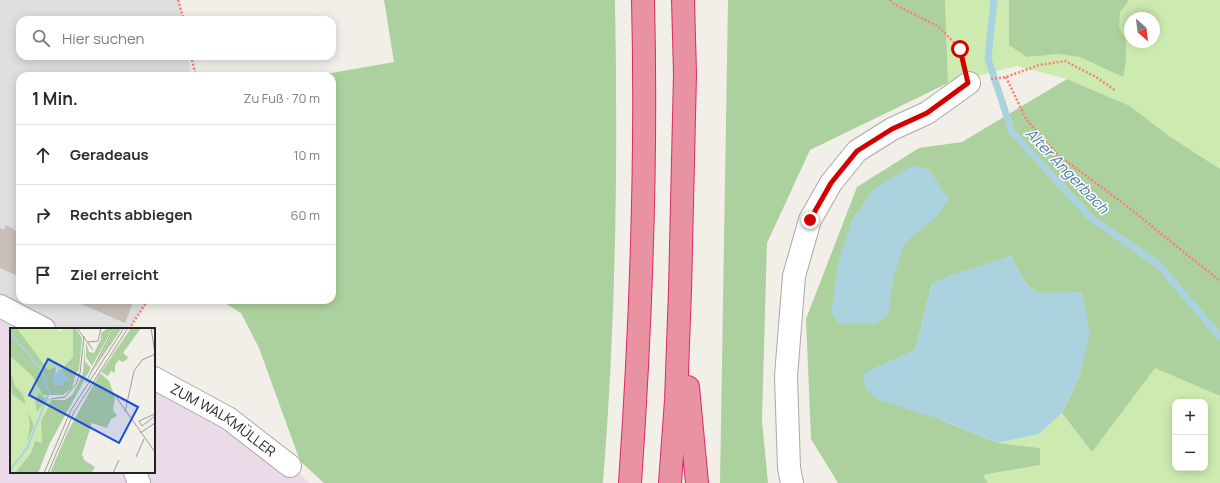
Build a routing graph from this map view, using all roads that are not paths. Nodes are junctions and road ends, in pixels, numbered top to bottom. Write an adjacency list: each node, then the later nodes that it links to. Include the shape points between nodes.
1 (643, 0): 11 (highway, via 645,76 641,251)
2 (684, 0): 4 (highway, via 685,74)
3 (978, 82): 14 (street, via 857,151 831,183 810,220 794,276 786,376 789,468)
4 (680, 290): 12 (highway); 13 (highway)
5 (0, 306): 6 (street)
6 (42, 328)
7 (155, 379): 8 (street, ZUM WALKMÜLLER, via 228,418)
8 (290, 466)
9 (135, 473): 10 (street)
10 (139, 483)
11 (630, 483)
12 (670, 483)
13 (697, 483)
14 (792, 483)

